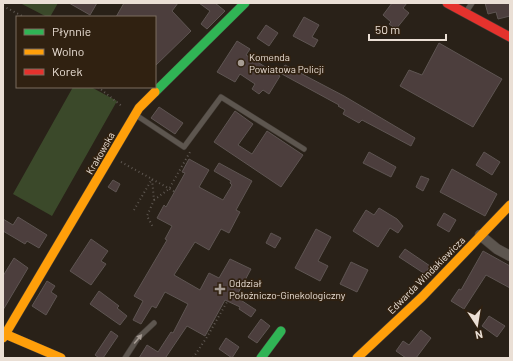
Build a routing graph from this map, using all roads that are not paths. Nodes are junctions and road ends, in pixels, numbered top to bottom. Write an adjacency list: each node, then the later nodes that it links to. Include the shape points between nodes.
1 (245, 3): 6 (street, Krakowska, via 139,108)
2 (446, 3): 4 (street)
3 (472, 3): 4 (lane)
4 (465, 13): 5 (street)
5 (510, 37)
6 (136, 115): 7 (lane, via 184,147 221,97); 13 (street, Krakowska)
7 (304, 150)
8 (510, 205): 9 (street, Edwarda Windakiewicza)
9 (480, 235): 10 (street); 17 (street, Edwarda Windakiewicza, via 422,297)
10 (510, 256)
11 (154, 323): 15 (lane, one-way to 11, via 138,338)
12 (281, 331): 16 (street)
13 (4, 336): 14 (street)
14 (61, 358)
15 (125, 358)
16 (261, 358)
17 (357, 358)

